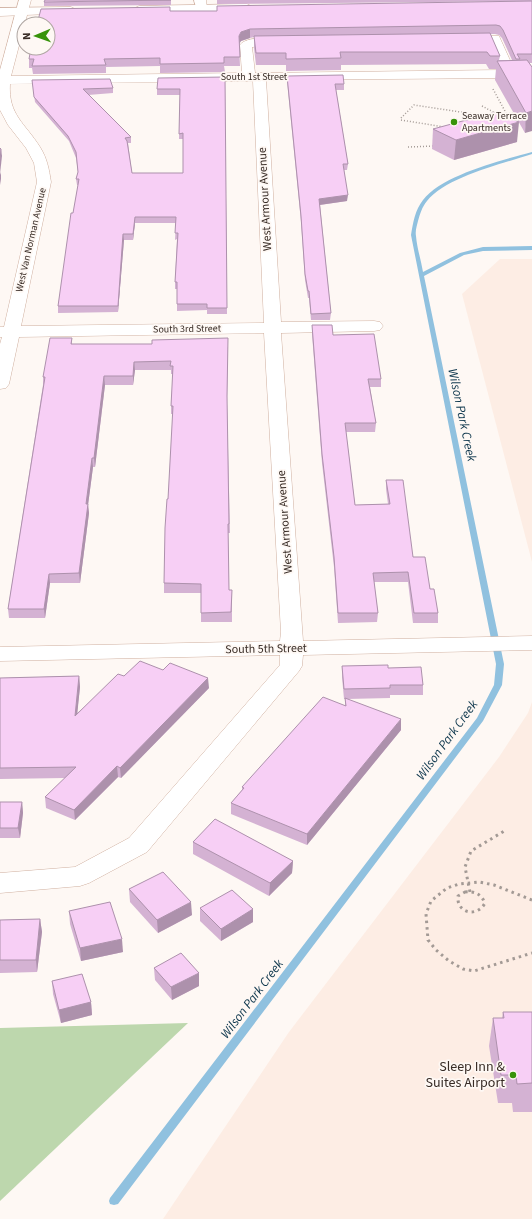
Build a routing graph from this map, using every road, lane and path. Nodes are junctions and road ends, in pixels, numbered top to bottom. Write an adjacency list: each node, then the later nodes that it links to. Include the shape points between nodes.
1 (219, 0): 4 (street)
2 (75, 1): 5 (street)
3 (0, 2): 5 (street)
4 (200, 3): 6 (street); 7 (street)
5 (24, 5): 8 (street); 9 (street); 15 (street, West Van Norman Avenue)
6 (128, 5)
7 (256, 8)
8 (85, 11)
9 (0, 12)
10 (449, 40): 13 (street, via 495,39)
11 (294, 41): 14 (street, West Armour Avenue, via 246,45)
12 (532, 73): 13 (street, South 1st Street)
13 (509, 74): 14 (street, South 1st Street)
14 (254, 77): 15 (street, South 1st Street); 25 (street, West Armour Avenue)
15 (2, 80): 26 (street, West Van Norman Avenue, via 6,109 33,147 41,163 44,182)
16 (492, 86): 18 (path)
17 (482, 106): 20 (path)
18 (506, 113): 19 (path); 20 (path)
19 (520, 113)
20 (498, 114): 21 (path, via 493,117 414,105 401,119)
21 (450, 128)
22 (437, 145): 23 (path)
23 (408, 147)
24 (374, 326): 25 (street, South 3rd Street)
25 (272, 327): 26 (street, South 3rd Street); 29 (street, West Armour Avenue)
26 (5, 332): 27 (street, West Van Norman Avenue)
27 (0, 384)
28 (532, 643): 29 (street, South 5th Street)
29 (292, 648): 30 (street, South 5th Street); 32 (street, West Armour Avenue, via 292,666 138,845 80,876)
30 (0, 654)
31 (506, 830): 33 (path, via 471,851 465,867)
32 (0, 883)
33 (468, 883): 34 (path); 35 (path, via 494,885); 36 (path, via 447,888 431,901 426,914 426,929 428,940 436,950 448,961 463,969 474,971)
34 (470, 892): 34 (path, via 458,896 457,903 466,911 479,911 484,906 484,899)
35 (532, 900)
36 (532, 953)

